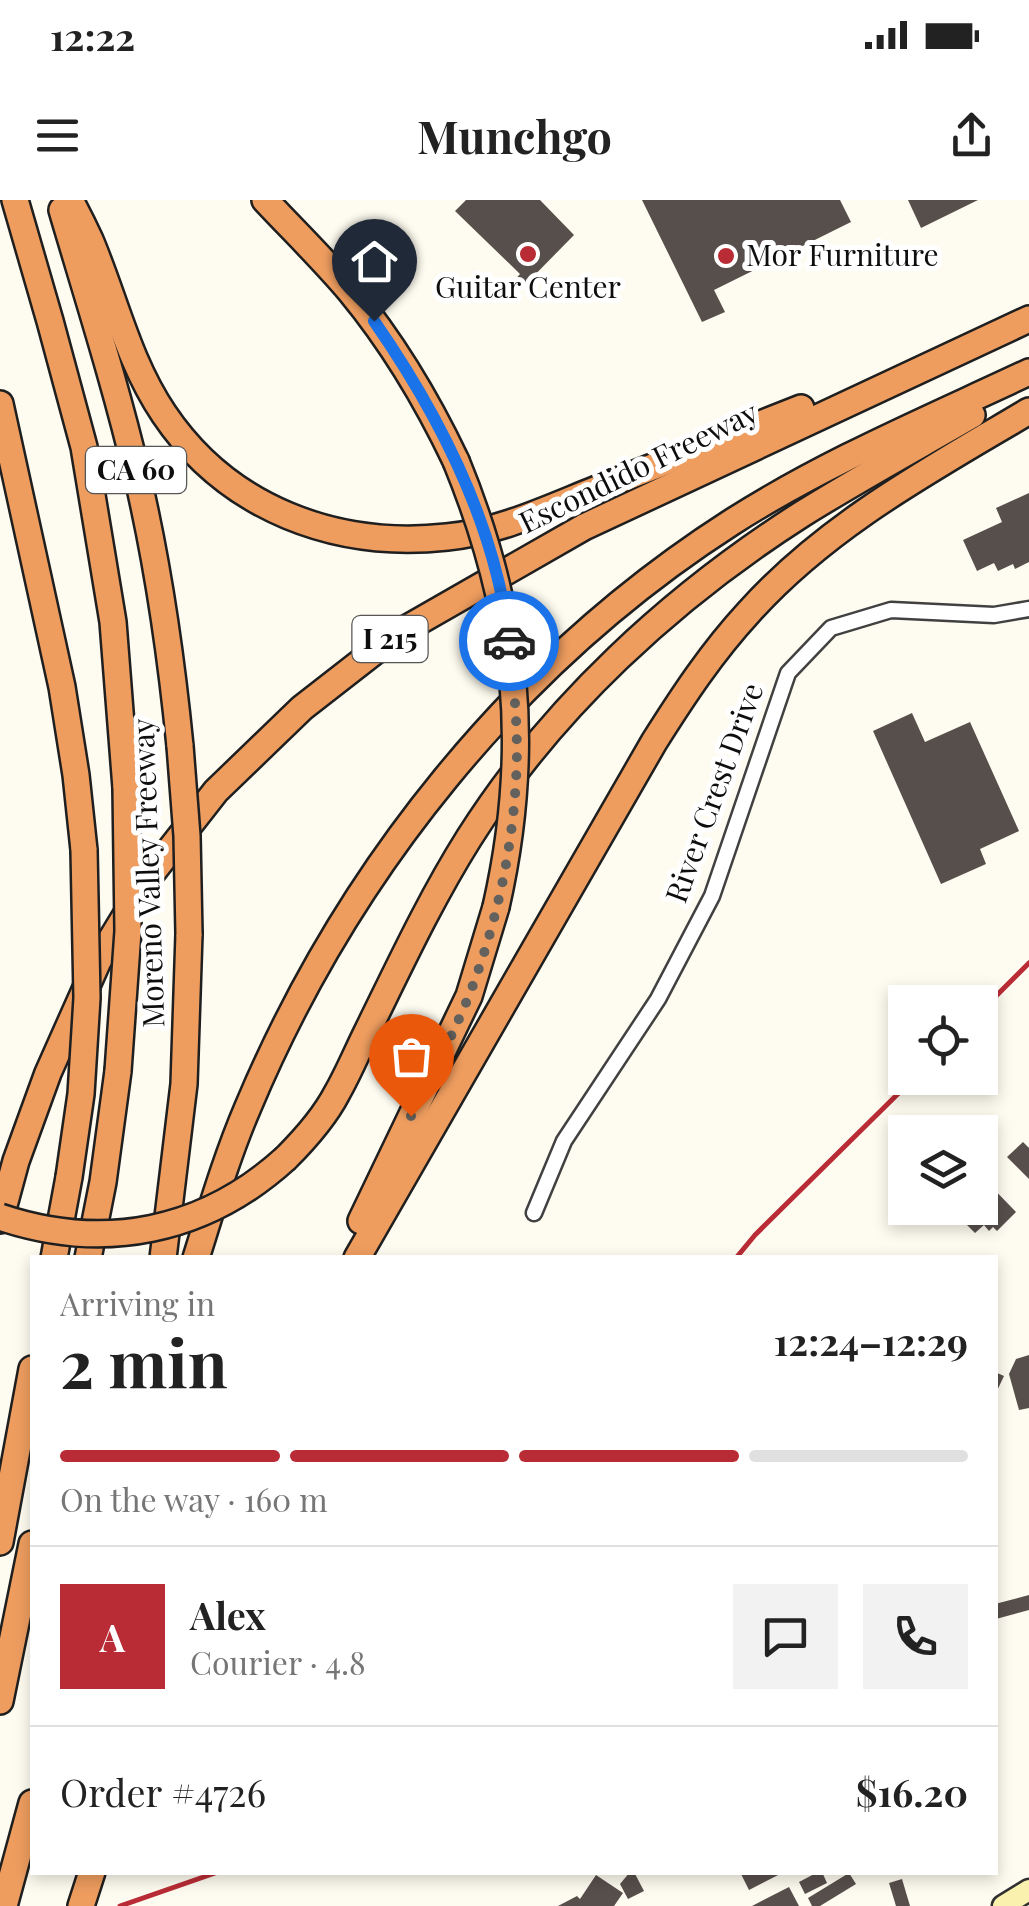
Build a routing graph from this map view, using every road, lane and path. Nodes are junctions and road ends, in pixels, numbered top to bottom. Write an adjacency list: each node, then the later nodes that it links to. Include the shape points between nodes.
1 (15, 200): 14 (highway, bridge, via 84,447 113,622 126,788 128,930 118,1070)
2 (59, 200): 15 (highway, Moreno Valley Freeway / CA 60, bridge, via 138,478 180,746 189,934 184,1084)
3 (70, 200): 5 (highway, via 129,348 182,438 248,496 302,522 354,536 450,537 504,525)
4 (265, 200): 17 (highway, bridge, via 374,321 430,408 474,504 499,585 514,684 516,780 496,907 469,996)
5 (1029, 318): 12 (highway, Escondido Freeway / I 215, via 584,527 396,634 302,708 216,791 152,874 98,961 48,1073)
6 (1029, 372): 16 (highway, via 855,453 732,522 621,602 494,721 382,862 328,946 247,1108)
7 (1029, 383): 12 (highway, bridge, via 766,538 643,634 592,685 543,738 470,838 337,1094 303,1142 266,1176 204,1212 133,1232 74,1234)
8 (0, 404): 13 (highway, bridge, via 62,687 84,850 81,1094)
9 (1029, 411): 18 (highway, via 872,506 803,558 704,665)
10 (1029, 609): 11 (street, River Crest Drive, via 994,615 892,610 831,628 788,674 712,896 658,1000 564,1141)
11 (534, 1213)
12 (0, 1219)
13 (55, 1255)
14 (89, 1255)
15 (163, 1255)
16 (197, 1255)
17 (345, 1255)
18 (359, 1255)
19 (30, 1380): 20 (highway)
20 (0, 1542)
21 (30, 1554): 22 (highway)
22 (0, 1701)
23 (30, 1811): 26 (highway)
24 (91, 1875): 27 (highway)
25 (1029, 1890): 28 (main road)
26 (7, 1898)
27 (81, 1906)
28 (1003, 1906)

